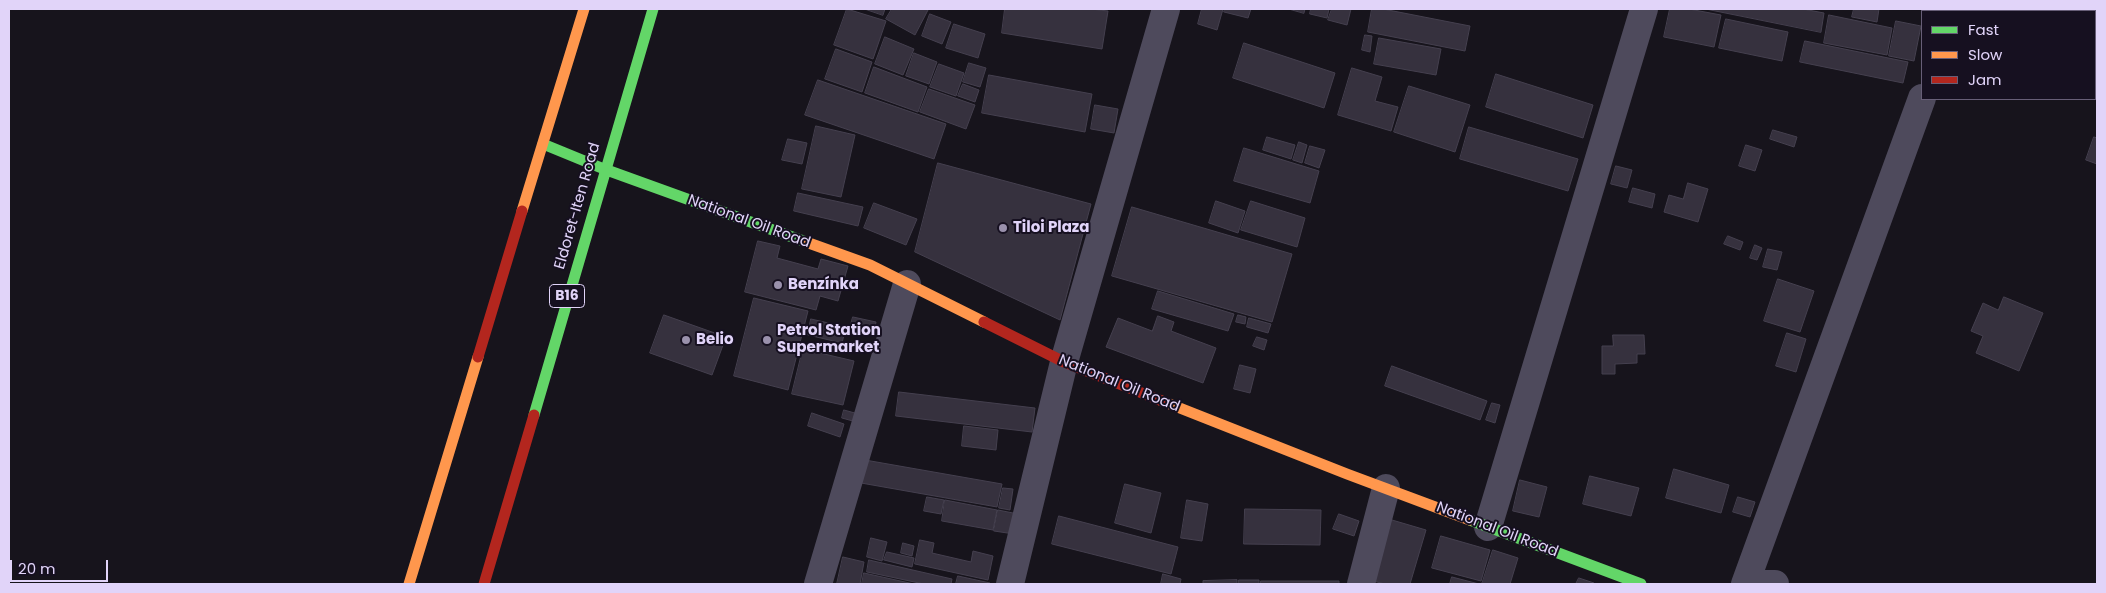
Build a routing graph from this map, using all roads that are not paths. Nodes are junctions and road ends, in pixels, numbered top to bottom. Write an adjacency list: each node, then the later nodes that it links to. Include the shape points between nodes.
1 (584, 9): 6 (street)
2 (652, 9): 7 (street, Eldoret-Iten Road / B16)
3 (1166, 9): 9 (street)
4 (1644, 9): 11 (street)
5 (1921, 100): 18 (street)
6 (543, 144): 7 (street, National Oil Road); 12 (street)
7 (604, 169): 8 (street, National Oil Road, via 870,265); 13 (street, Eldoret-Iten Road / B16)
8 (907, 284): 9 (street, National Oil Road); 14 (street)
9 (1064, 362): 10 (street, National Oil Road); 15 (street)
10 (1386, 488): 11 (street, National Oil Road); 16 (street)
11 (1488, 527): 17 (street, National Oil Road)
12 (409, 584)
13 (484, 584)
14 (818, 584)
15 (1010, 584)
16 (1360, 584)
17 (1641, 584)
18 (1745, 584)
19 (1755, 584): 20 (street)
20 (1775, 584)

